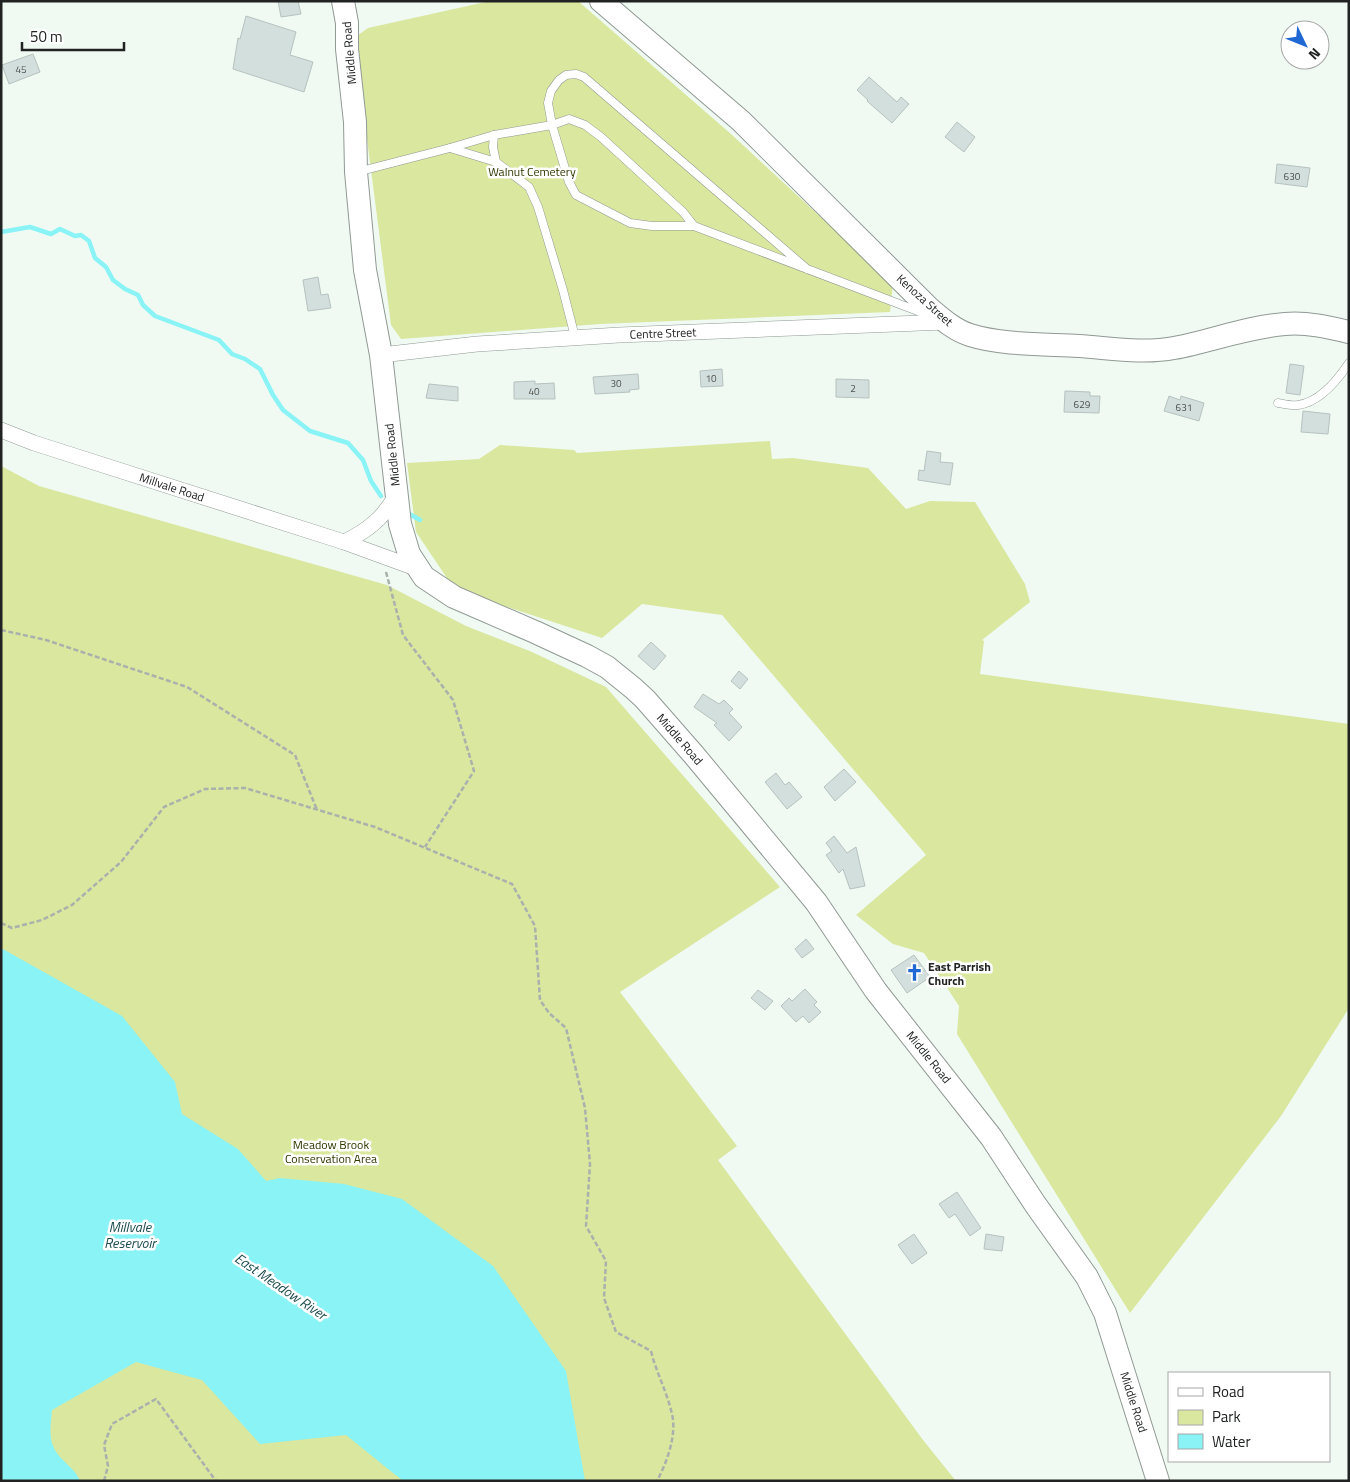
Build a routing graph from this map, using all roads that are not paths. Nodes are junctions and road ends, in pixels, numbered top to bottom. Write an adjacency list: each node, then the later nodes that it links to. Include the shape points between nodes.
1 (343, 1): 7 (street, Middle Road, via 355,122)
2 (601, 1): 10 (street, Kenoza Street, via 741,121)
3 (552, 125): 4 (lane); 8 (lane, via 569,119 590,129 666,195); 8 (lane, via 576,195 630,223); 9 (lane, via 548,103 551,91 566,76 576,74 584,77)
4 (494, 135): 5 (lane); 6 (lane)
5 (450, 148): 6 (lane); 7 (lane)
6 (496, 162): 12 (lane, via 529,187 538,206)
7 (356, 172): 13 (street, Middle Road, via 365,270)
8 (694, 226): 9 (lane)
9 (807, 269): 10 (lane)
10 (946, 322): 11 (street, Kenoza Street, via 968,334 984,338 1140,351 1174,348 1286,323); 12 (street, Centre Street)
11 (1349, 332)
12 (575, 338): 13 (street, Centre Street, via 477,344)
13 (381, 355): 17 (street, Middle Road)
14 (1349, 363): 15 (lane, via 1335,384 1313,400 1297,406)
15 (1278, 403)
16 (1, 430): 18 (street, Millvale Road)
17 (396, 495): 18 (street, via 372,527); 19 (street, Middle Road, via 403,540)
18 (344, 542): 19 (street, Millvale Road)
19 (418, 569): 20 (street, Middle Road, via 454,597 587,656 633,688 694,755 816,902 876,991 991,1137 1087,1277 1105,1313)
20 (1158, 1481)

